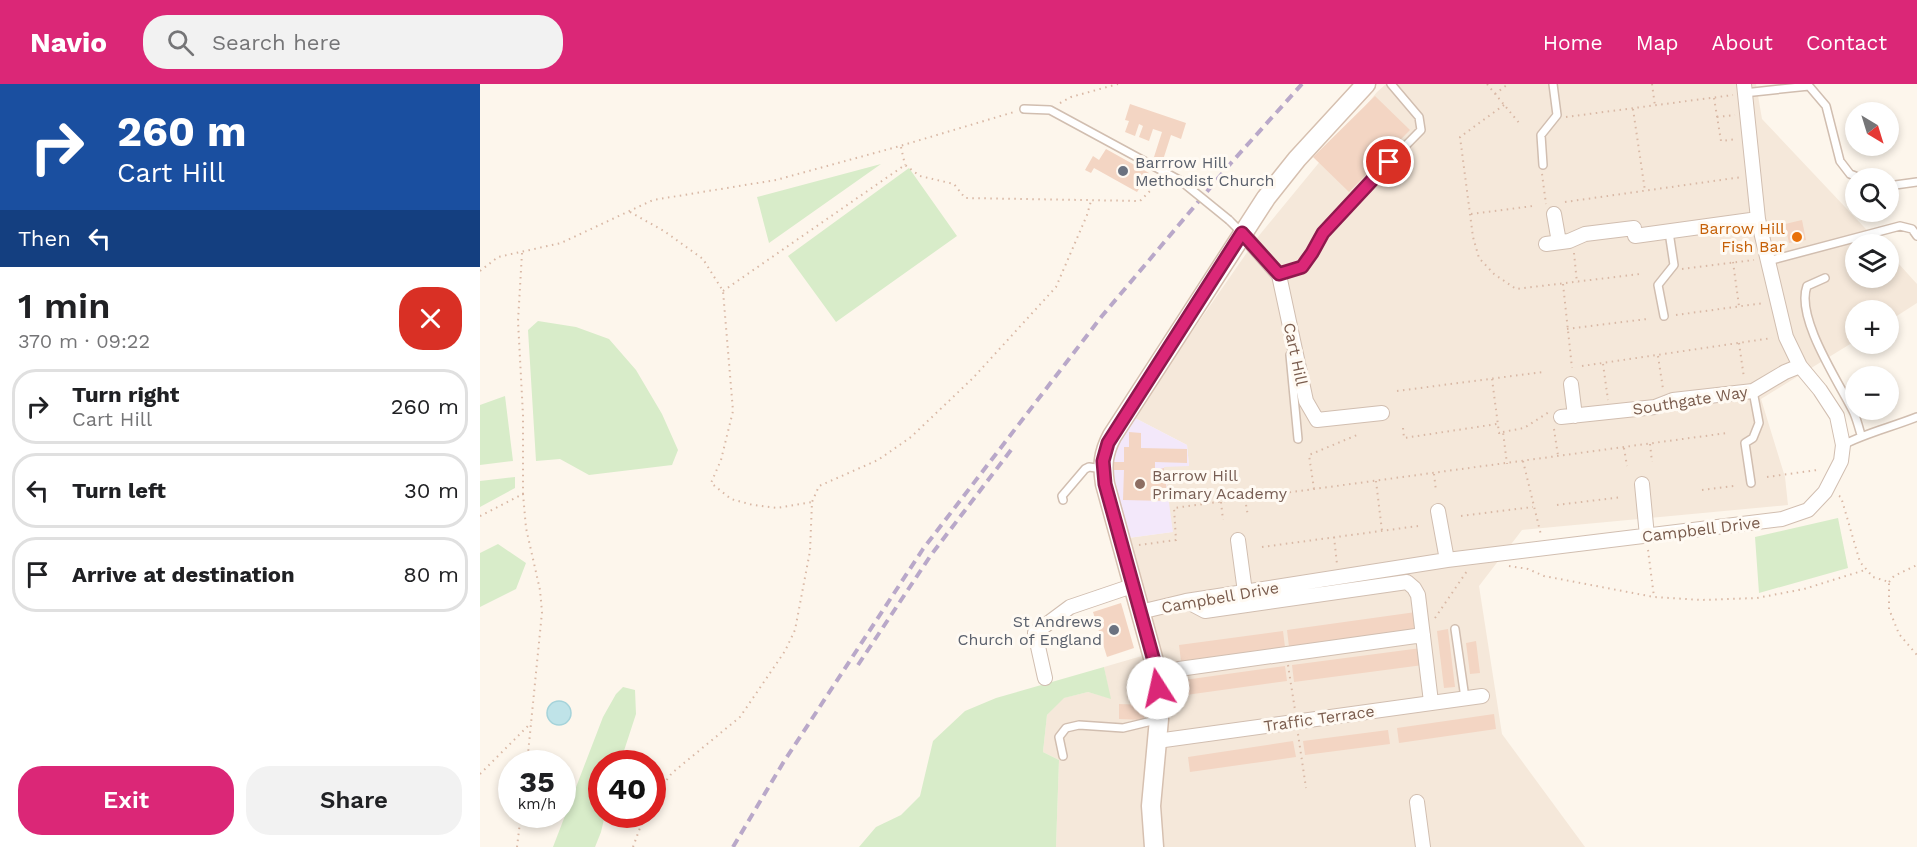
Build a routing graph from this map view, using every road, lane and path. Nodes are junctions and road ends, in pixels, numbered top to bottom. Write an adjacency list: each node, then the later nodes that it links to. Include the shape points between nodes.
1 (1118, 84): 15 (path, via 1071,97)
2 (1366, 84): 37 (street)
3 (1391, 84): 46 (lane, via 1419,117 1421,130 1323,233 1302,267)
4 (1487, 84): 9 (path)
5 (1508, 84): 9 (path)
6 (1553, 84): 18 (lane, via 1557,115)
7 (1652, 84): 12 (path)
8 (1744, 89): 10 (path); 24 (lane, via 1809,86 1826,105 1840,161); 36 (street, Campbell Drive)
9 (1495, 94): 11 (path)
10 (1714, 98): 12 (path); 17 (path)
11 (1503, 105): 19 (path); 35 (path, via 1460,137)
12 (1655, 106): 14 (path)
13 (1024, 109): 15 (lane); 21 (path)
14 (1633, 109): 18 (path); 29 (path)
15 (1050, 110): 25 (lane)
16 (1736, 115): 17 (path)
17 (1717, 117): 20 (path, via 1720,141)
18 (1554, 119): 23 (lane, via 1541,135)
19 (1520, 124)
20 (1738, 139)
21 (900, 146): 22 (path); 34 (path, via 776,180 653,200)
22 (905, 165): 30 (path, via 920,176 954,184 965,198); 51 (path)
23 (1543, 168): 33 (path)
24 (1845, 168)
25 (1168, 173): 30 (path, via 1140,201); 37 (lane, bridge)
26 (1742, 177): 29 (path)
27 (1917, 182): 28 (lane)
28 (1899, 184)
29 (1645, 191): 31 (path)
30 (1091, 201): 107 (path, via 1056,287 974,378 911,437 878,460 819,486)
31 (1565, 202)
32 (1533, 206): 35 (path)
33 (1550, 209): 38 (street, via 1552,243 1634,228 1635,236)
34 (628, 211): 41 (path, via 561,243); 51 (path, via 703,260)
35 (1470, 214): 50 (path, via 1479,258 1494,274 1516,289)
36 (1758, 219): 38 (street); 42 (street, Campbell Drive)
37 (1236, 227): 46 (street); 91 (street, via 1112,436)
38 (1669, 232): 44 (lane, via 1674,265)
39 (1917, 236): 42 (lane, via 1912,229 1900,226)
40 (1573, 250): 49 (path)
41 (522, 253): 45 (path, via 498,257); 103 (path, via 518,321)
42 (1768, 261): 43 (path); 59 (street, Campbell Drive)
43 (1733, 262): 44 (path); 53 (path)
44 (1670, 270): 56 (lane, via 1658,285)
45 (480, 271)
46 (1279, 274): 54 (street, Cart Hill)
47 (1640, 274): 49 (path)
48 (1825, 279): 81 (lane, via 1807,286 1807,313 1823,358)
49 (1577, 283): 50 (path)
50 (1563, 284): 58 (path)
51 (723, 291): 107 (path, via 733,411 711,483 731,499 753,505 777,508)
52 (1764, 303): 53 (path)
53 (1739, 306): 55 (path)
54 (1287, 312): 73 (street, Cart Hill, via 1306,402 1317,420); 82 (lane)
55 (1676, 315)
56 (1664, 316)
57 (1647, 319): 58 (path)
58 (1567, 329): 65 (path)
59 (1786, 337): 60 (path); 64 (street, Campbell Drive)
60 (1739, 343): 61 (path); 69 (path)
61 (1658, 355): 62 (path); 71 (path)
62 (1603, 363): 63 (path); 72 (path)
63 (1582, 366)
64 (1800, 366): 69 (street, Southgate Way); 84 (street, Campbell Drive, via 1837,416)
65 (1572, 368)
66 (1544, 372): 67 (path)
67 (1492, 379): 70 (path); 76 (path)
68 (1571, 384): 75 (street)
69 (1749, 387): 75 (street, Southgate Way, via 1673,400 1655,407); 96 (lane, via 1759,423 1754,438 1745,443)
70 (1397, 391)
71 (1664, 395)
72 (1608, 403)
73 (1382, 413)
74 (1917, 417): 81 (lane)
75 (1560, 418): 78 (path); 86 (path)
76 (1497, 424): 77 (path, via 1404,438); 78 (path, via 1498,433)
77 (1402, 428)
78 (1503, 432): 89 (path)
79 (1727, 433): 83 (path)
80 (1357, 435): 99 (path, via 1309,455)
81 (1862, 435): 84 (lane)
82 (1298, 440)
83 (1650, 443): 85 (path); 88 (path)
84 (1843, 445): 102 (street, Campbell Drive, via 1841,461)
85 (1624, 447): 86 (path); 90 (path)
86 (1558, 456): 87 (path)
87 (1523, 461): 89 (path); 110 (path)
88 (1652, 462)
89 (1507, 464): 93 (path)
90 (1627, 466)
91 (1103, 469): 106 (lane, via 1085,469 1062,496); 122 (street)
92 (1817, 470): 94 (path)
93 (1434, 474): 95 (path); 101 (path)
94 (1767, 477)
95 (1376, 481): 99 (path); 117 (path)
96 (1750, 483)
97 (1642, 484): 118 (street)
98 (1734, 486): 100 (path)
99 (1314, 489): 105 (path)
100 (1702, 490)
101 (1437, 491)
102 (1825, 492): 118 (street, Campbell Drive, via 1808,510 1782,519); 127 (path, via 1841,497)
103 (523, 494): 112 (path); 145 (path, via 542,612)
104 (1622, 498): 109 (path)
105 (1245, 499): 108 (path); 113 (path)
106 (1063, 500)
107 (812, 502): 150 (path, via 806,574 795,630 785,651 740,717)
108 (1221, 502): 115 (path); 122 (path, via 1174,508 1176,540)
109 (1557, 505)
110 (1534, 507): 114 (path); 123 (path)
111 (1438, 512): 124 (street)
112 (480, 516)
113 (1248, 516)
114 (1461, 516)
115 (1223, 520)
116 (1418, 526): 117 (path)
117 (1382, 531): 119 (path)
118 (1647, 536): 123 (street, Campbell Drive); 133 (path)
119 (1334, 537): 121 (path); 129 (path)
120 (1238, 540): 132 (street)
121 (1262, 547)
122 (1121, 548): 131 (street)
123 (1544, 549): 124 (street, Campbell Drive)
124 (1447, 560): 129 (street, Campbell Drive)
125 (1917, 565): 130 (path)
126 (1508, 566): 133 (path)
127 (1865, 570): 130 (path); 133 (path, via 1804,590 1757,598)
128 (1467, 572): 137 (path)
129 (1339, 577): 132 (street, Campbell Drive)
130 (1889, 582): 138 (path, via 1889,609 1899,634)
131 (1132, 586): 135 (street); 140 (street, via 1070,607 1035,633)
132 (1245, 591): 134 (street, Campbell Drive)
133 (1654, 597)
134 (1186, 600): 135 (street, Campbell Drive); 137 (street, via 1205,611 1407,582 1418,595)
135 (1140, 612): 144 (street, via 1157,672)
136 (1455, 629): 142 (lane)
137 (1423, 635): 139 (street); 143 (street)
138 (1917, 656)
139 (1179, 669)
140 (1045, 678)
141 (1482, 696): 142 (street, Traffic Terrace)
142 (1465, 698): 143 (street, Traffic Terrace)
143 (1431, 702): 146 (street, Traffic Terrace)
144 (1158, 719): 146 (street); 148 (lane, via 1122,728 1066,728 1059,737)
145 (531, 723): 147 (path); 149 (path)
146 (1157, 741): 156 (street, via 1151,806)
147 (529, 750)
148 (1063, 756)
149 (480, 774)
150 (666, 781)
151 (1417, 802): 157 (street)
152 (519, 828): 154 (path)
153 (640, 828): 155 (path)
154 (517, 847)
155 (633, 847)
156 (1154, 847)
157 (1423, 847)

